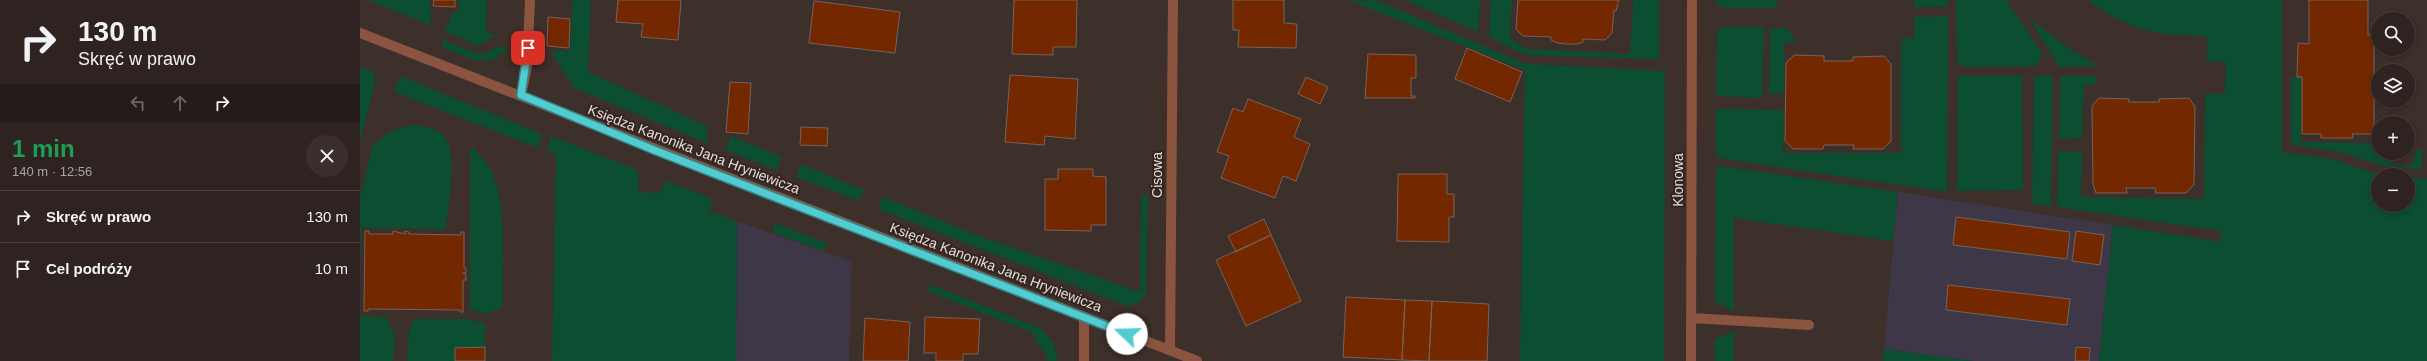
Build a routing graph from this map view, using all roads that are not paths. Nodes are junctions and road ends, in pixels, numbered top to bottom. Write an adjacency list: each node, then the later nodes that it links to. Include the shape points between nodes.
1 (530, 0): 5 (street, via 527,67)
2 (1173, 0): 9 (street, Cisowa)
3 (1692, 0): 7 (street, Klonowa)
4 (360, 32): 5 (street, Księdza Kanonika Jana Hryniewicza)
5 (521, 95): 6 (street, Księdza Kanonika Jana Hryniewicza, via 654,150)
6 (1084, 317): 9 (street, Księdza Kanonika Jana Hryniewicza); 10 (street)
7 (1691, 318): 8 (street); 12 (street, Klonowa)
8 (1809, 324)
9 (1170, 350): 11 (street, Księdza Kanonika Jana Hryniewicza)
10 (1084, 361)
11 (1197, 361)
12 (1691, 361)

